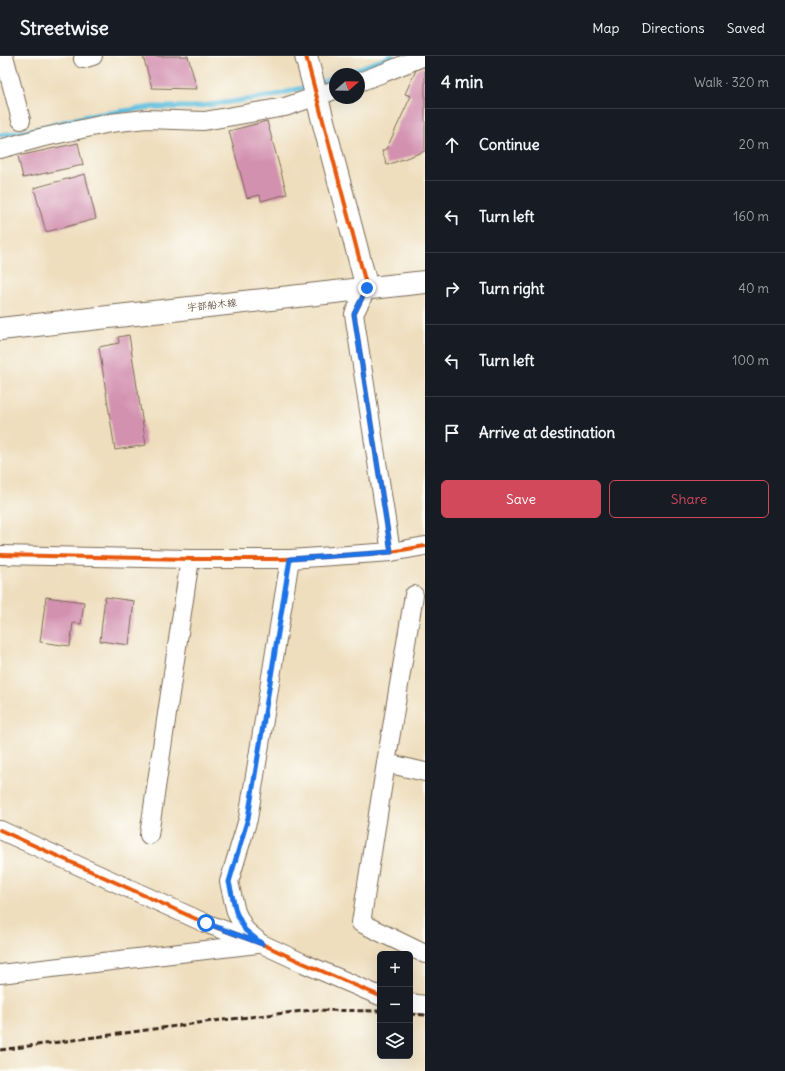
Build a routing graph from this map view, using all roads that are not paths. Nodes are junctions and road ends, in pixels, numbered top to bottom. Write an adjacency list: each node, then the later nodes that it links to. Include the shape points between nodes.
1 (4, 56): 6 (street)
2 (306, 56): 5 (main road)
3 (425, 56): 4 (street)
4 (365, 80)
5 (326, 93): 7 (street, via 285,106 204,121 146,120 110,123); 9 (main road)
6 (21, 120)
7 (0, 149)
8 (425, 282): 9 (main road, 宇部船木線)
9 (367, 288): 10 (main road, 宇部船木線); 12 (street, via 354,314)
10 (0, 329)
11 (425, 546): 12 (street)
12 (391, 552): 15 (street)
13 (0, 555): 14 (street)
14 (190, 559): 15 (street); 20 (street)
15 (290, 559): 21 (street, via 248,818 229,882 236,912 245,930)
16 (414, 595): 17 (street)
17 (386, 764): 18 (street); 22 (street, via 361,923)
18 (425, 772)
19 (0, 830): 21 (street, via 206,923)
20 (149, 835)
21 (262, 944): 23 (street); 24 (street)
22 (425, 954)
23 (0, 974)
24 (377, 995)
25 (413, 1003): 26 (street)
26 (425, 1005)

